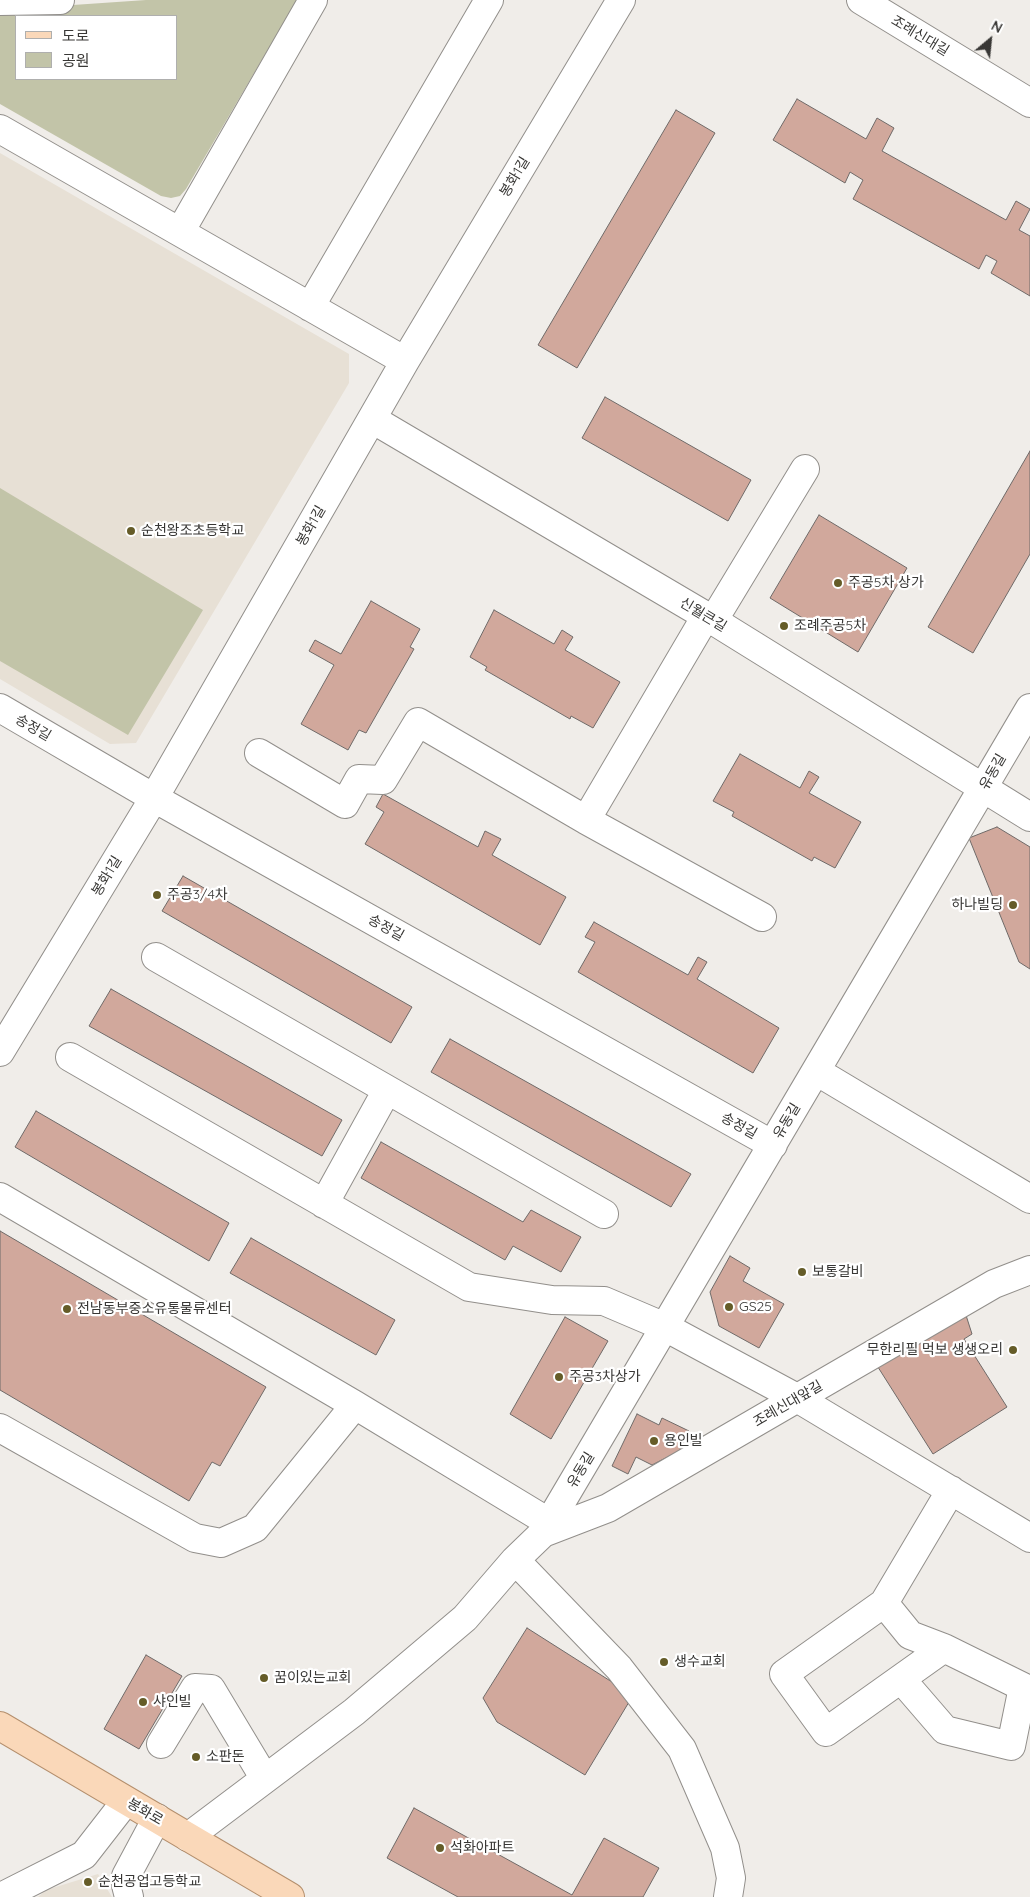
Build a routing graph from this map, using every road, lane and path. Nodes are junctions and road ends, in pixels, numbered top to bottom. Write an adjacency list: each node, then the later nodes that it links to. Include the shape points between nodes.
1 (60, 0): 6 (street)
2 (312, 0): 9 (street)
3 (490, 0): 10 (street)
4 (621, 0): 11 (street, 봉화1길)
5 (861, 0): 7 (street, 조례신대길)
6 (0, 1)
7 (1030, 103)
8 (0, 129): 9 (street)
9 (180, 232): 10 (street)
10 (310, 307): 11 (street)
11 (405, 361): 12 (street, 봉화1길)
12 (372, 419): 14 (street, 신월큰길); 19 (street, 봉화1길)
13 (805, 469): 14 (street)
14 (709, 618): 18 (street, 신월큰길); 21 (street)
15 (0, 708): 19 (street, 송정길)
16 (1030, 708): 18 (street, 유동길)
17 (259, 753): 21 (street, via 345,804 359,779 383,780 418,722)
18 (983, 789): 20 (street, 신월큰길); 26 (street, 유동길)
19 (154, 798): 24 (street, 봉화1길); 28 (street, 송정길)
20 (1030, 817)
21 (586, 820): 22 (street)
22 (762, 917)
23 (156, 957): 27 (street)
24 (0, 1052)
25 (70, 1057): 31 (street)
26 (816, 1071): 28 (street, 유동길); 30 (street)
27 (387, 1090): 31 (street); 32 (street)
28 (773, 1145): 34 (street, 유동길)
29 (0, 1197): 36 (street)
30 (1030, 1199)
31 (324, 1204): 34 (street, via 469,1287 552,1300 604,1301)
32 (604, 1214)
33 (1030, 1270): 35 (street, 조례신대앞길, via 994,1284)
34 (665, 1327): 35 (street); 39 (street, 유동길)
35 (797, 1398): 38 (street); 39 (street, 조례신대앞길, via 608,1508)
36 (355, 1405): 37 (street, via 255,1528 221,1542 195,1538); 39 (street)
37 (0, 1428)
38 (950, 1490): 40 (street); 42 (street)
39 (546, 1528): 41 (street)
40 (1030, 1538)
41 (515, 1560): 47 (street, via 465,1618 354,1712); 54 (street, via 619,1668 682,1749 725,1848 731,1878)
42 (884, 1603): 43 (street, via 910,1635); 44 (street, via 784,1674 826,1732)
43 (944, 1648): 44 (street); 44 (street, via 1023,1687 1011,1746 945,1730)
44 (901, 1678)
45 (0, 1726): 48 (main road, 봉화로)
46 (160, 1744): 47 (street, via 195,1688 211,1689)
47 (266, 1779): 50 (street)
48 (126, 1801): 49 (main road, 봉화로); 51 (street, via 84,1855)
49 (156, 1818): 50 (main road, 봉화로); 52 (street, via 126,1876)
50 (188, 1837): 53 (main road, 봉화로)
51 (1, 1897)
52 (129, 1897)
53 (290, 1897)
54 (728, 1897)

